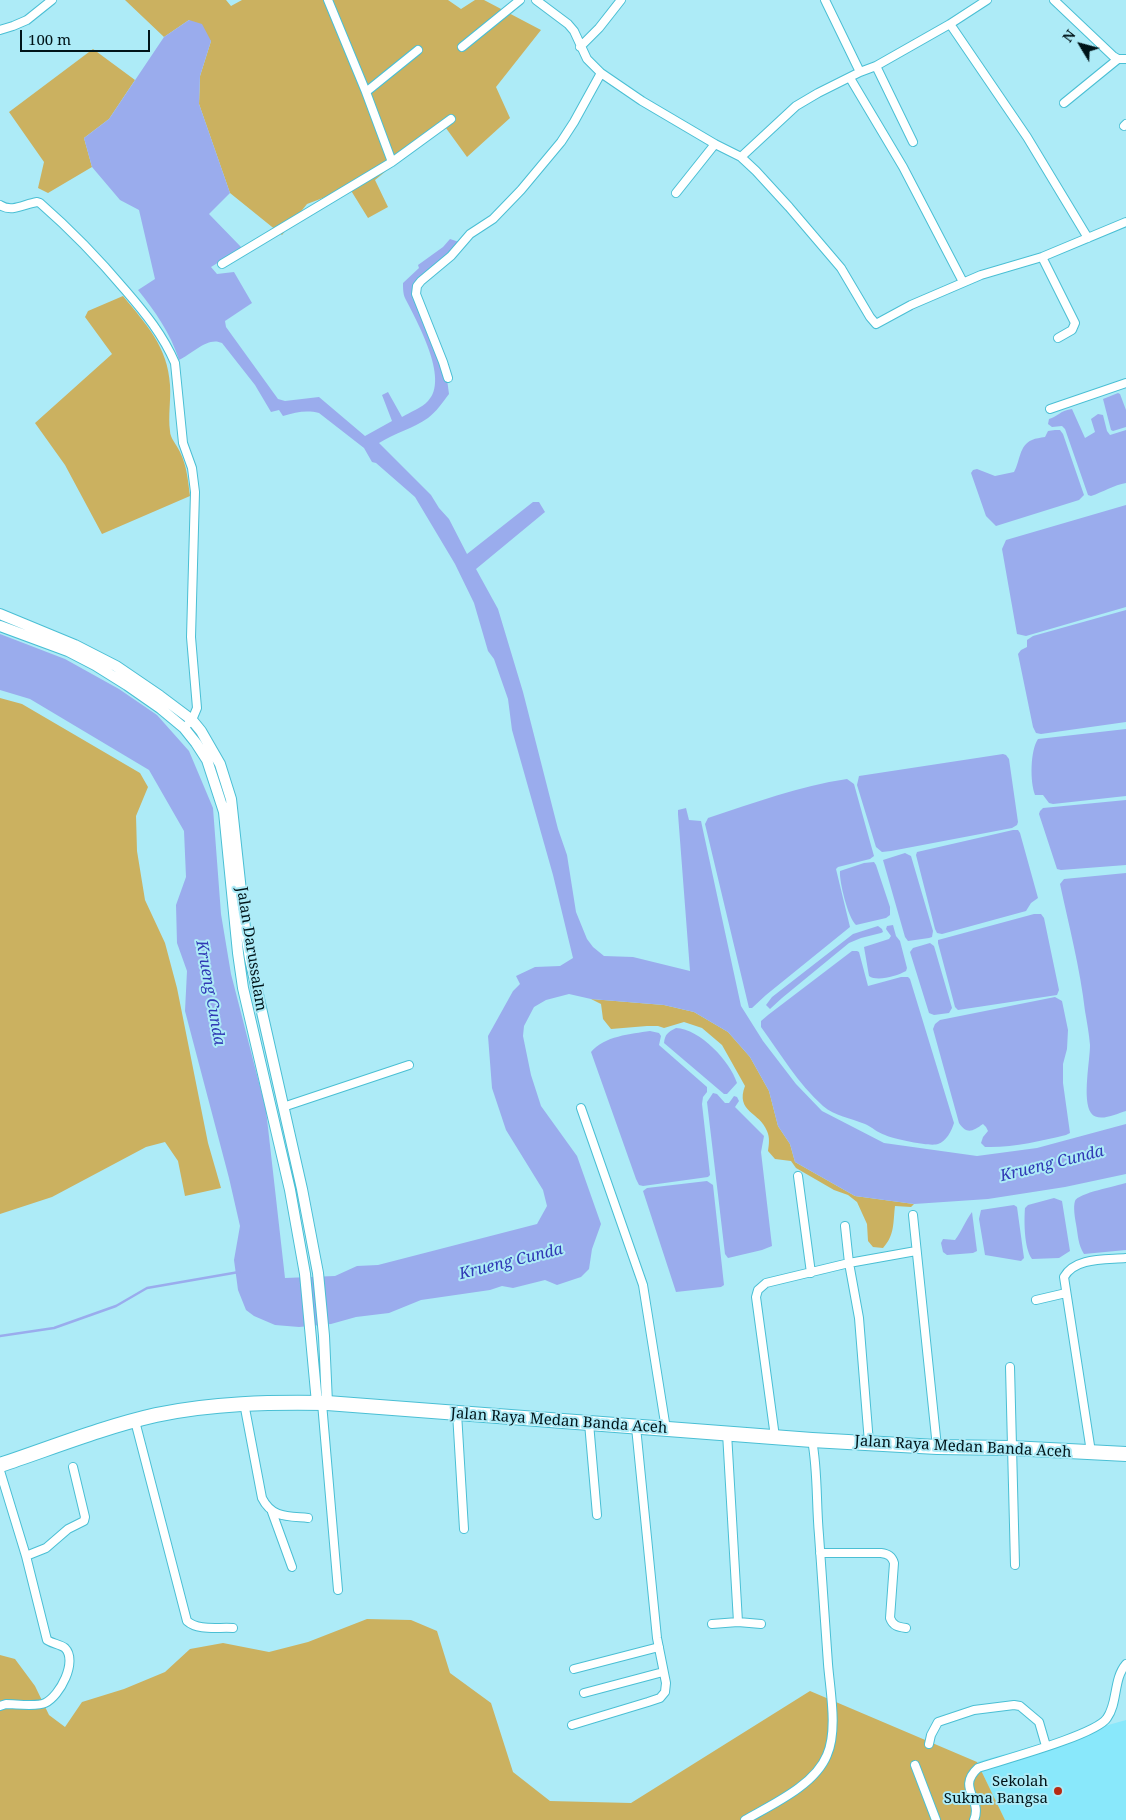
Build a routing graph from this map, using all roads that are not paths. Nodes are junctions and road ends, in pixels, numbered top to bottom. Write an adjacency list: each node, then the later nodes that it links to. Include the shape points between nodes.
1 (52, 0): 10 (street, via 27,20)
2 (328, 0): 19 (street)
3 (520, 0): 11 (street)
4 (536, 0): 12 (street, via 568,24)
5 (621, 0): 12 (street)
6 (825, 0): 16 (street)
7 (987, 0): 9 (street)
8 (1054, 0): 14 (street)
9 (950, 24): 15 (street); 30 (street)
10 (0, 30)
11 (462, 47)
12 (580, 48): 17 (street)
13 (418, 50): 19 (street)
14 (1122, 59): 20 (street)
15 (876, 66): 16 (street); 22 (street)
16 (860, 72): 18 (street)
17 (601, 73): 23 (street); 35 (street, via 561,142 521,190 417,286 416,294)
18 (850, 78): 24 (street, via 796,106); 33 (street, via 903,167)
19 (366, 92): 25 (street)
20 (1064, 103)
21 (452, 119): 25 (street)
22 (913, 142)
23 (715, 144): 24 (street); 26 (street)
24 (741, 157): 33 (street, via 841,268 873,322 880,323 911,304)
25 (392, 162): 32 (street)
26 (676, 193)
27 (2, 206): 28 (street); 40 (street, via 12,208 37,202 60,220 98,258 154,325 175,363 183,443 192,468 195,492 191,637 197,708)
28 (0, 217)
29 (1126, 222): 30 (street)
30 (1088, 238): 31 (street)
31 (1042, 257): 33 (street); 34 (street, via 1075,323 1072,330)
32 (222, 264)
33 (963, 282)
34 (1058, 338)
35 (448, 378)
36 (1126, 383): 37 (street)
37 (1050, 409)
38 (0, 614): 40 (street, Jalan Darussalam, via 94,654 133,676)
39 (0, 626): 41 (street, Jalan Darussalam, via 68,651 95,665)
40 (192, 720): 41 (street); 43 (street, Jalan Darussalam, via 213,750 232,800 250,959)
41 (184, 728): 56 (street, Jalan Darussalam, via 207,760 224,812 243,988 290,1190)
42 (409, 1065): 43 (street)
43 (283, 1107): 56 (street, Jalan Darussalam, via 318,1272 324,1336)
44 (581, 1108): 61 (street, via 643,1285)
45 (798, 1176): 51 (street)
46 (913, 1215): 48 (street)
47 (845, 1226): 50 (street)
48 (916, 1251): 50 (street); 66 (street)
49 (1126, 1258): 52 (street, via 1083,1262 1073,1267 1064,1277)
50 (849, 1263): 51 (street); 65 (street, via 859,1318)
51 (811, 1273): 63 (street, via 766,1283 756,1297)
52 (1066, 1293): 53 (street); 68 (street)
53 (1036, 1300)
54 (1010, 1367): 67 (street)
55 (244, 1403): 56 (highway, Jalan Raya Medan Banda Aceh); 58 (highway, Jalan Raya Medan Banda Aceh); 73 (street, via 262,1498)
56 (322, 1403): 57 (highway, Jalan Raya Medan Banda Aceh); 81 (street)
57 (457, 1413): 59 (highway, Jalan Raya Medan Banda Aceh); 76 (street)
58 (135, 1421): 70 (highway, Jalan Raya Medan Banda Aceh); 85 (street, via 186,1622 192,1626)
59 (589, 1422): 60 (highway, Jalan Raya Medan Banda Aceh); 74 (street)
60 (636, 1427): 61 (highway, Jalan Raya Medan Banda Aceh); 87 (street)
61 (666, 1429): 62 (highway, Jalan Raya Medan Banda Aceh)
62 (727, 1433): 63 (highway, Jalan Raya Medan Banda Aceh); 82 (street)
63 (775, 1437): 64 (highway, Jalan Raya Medan Banda Aceh)
64 (812, 1440): 65 (highway, Jalan Raya Medan Banda Aceh); 77 (street)
65 (869, 1442): 66 (highway, Jalan Raya Medan Banda Aceh)
66 (937, 1447): 67 (highway, Jalan Raya Medan Banda Aceh)
67 (1011, 1448): 68 (highway, Jalan Raya Medan Banda Aceh); 79 (street)
68 (1091, 1452): 69 (highway, Jalan Raya Medan Banda Aceh)
69 (1126, 1454)
70 (0, 1465)
71 (73, 1467): 78 (street, via 84,1521 46,1548)
72 (0, 1471): 78 (street)
73 (272, 1512): 75 (street); 80 (street)
74 (597, 1515)
75 (308, 1518)
76 (464, 1529)
77 (820, 1553): 86 (street, via 880,1553 892,1558 890,1618 892,1623); 97 (street, via 832,1712 831,1744 823,1763 809,1779)
78 (26, 1556): 92 (street, via 47,1640 66,1649 67,1672 58,1692 45,1703)
79 (1015, 1565)
80 (292, 1567)
81 (338, 1590)
82 (738, 1622): 83 (street); 84 (street)
83 (712, 1624)
84 (761, 1624)
85 (233, 1628)
86 (906, 1628)
87 (659, 1647): 89 (street); 90 (street)
88 (1126, 1664): 95 (street, via 1115,1690 1112,1710 1101,1726)
89 (574, 1668)
90 (663, 1672): 91 (street); 93 (street, via 665,1692 660,1698)
91 (584, 1693)
92 (0, 1706)
93 (572, 1725)
94 (929, 1744): 95 (street, via 938,1722 974,1710 1014,1705 1020,1706 1039,1722)
95 (1046, 1746): 99 (street, via 978,1768 972,1774 968,1781 976,1807)
96 (915, 1765): 98 (street)
97 (745, 1820)
98 (936, 1820)
99 (974, 1820)

